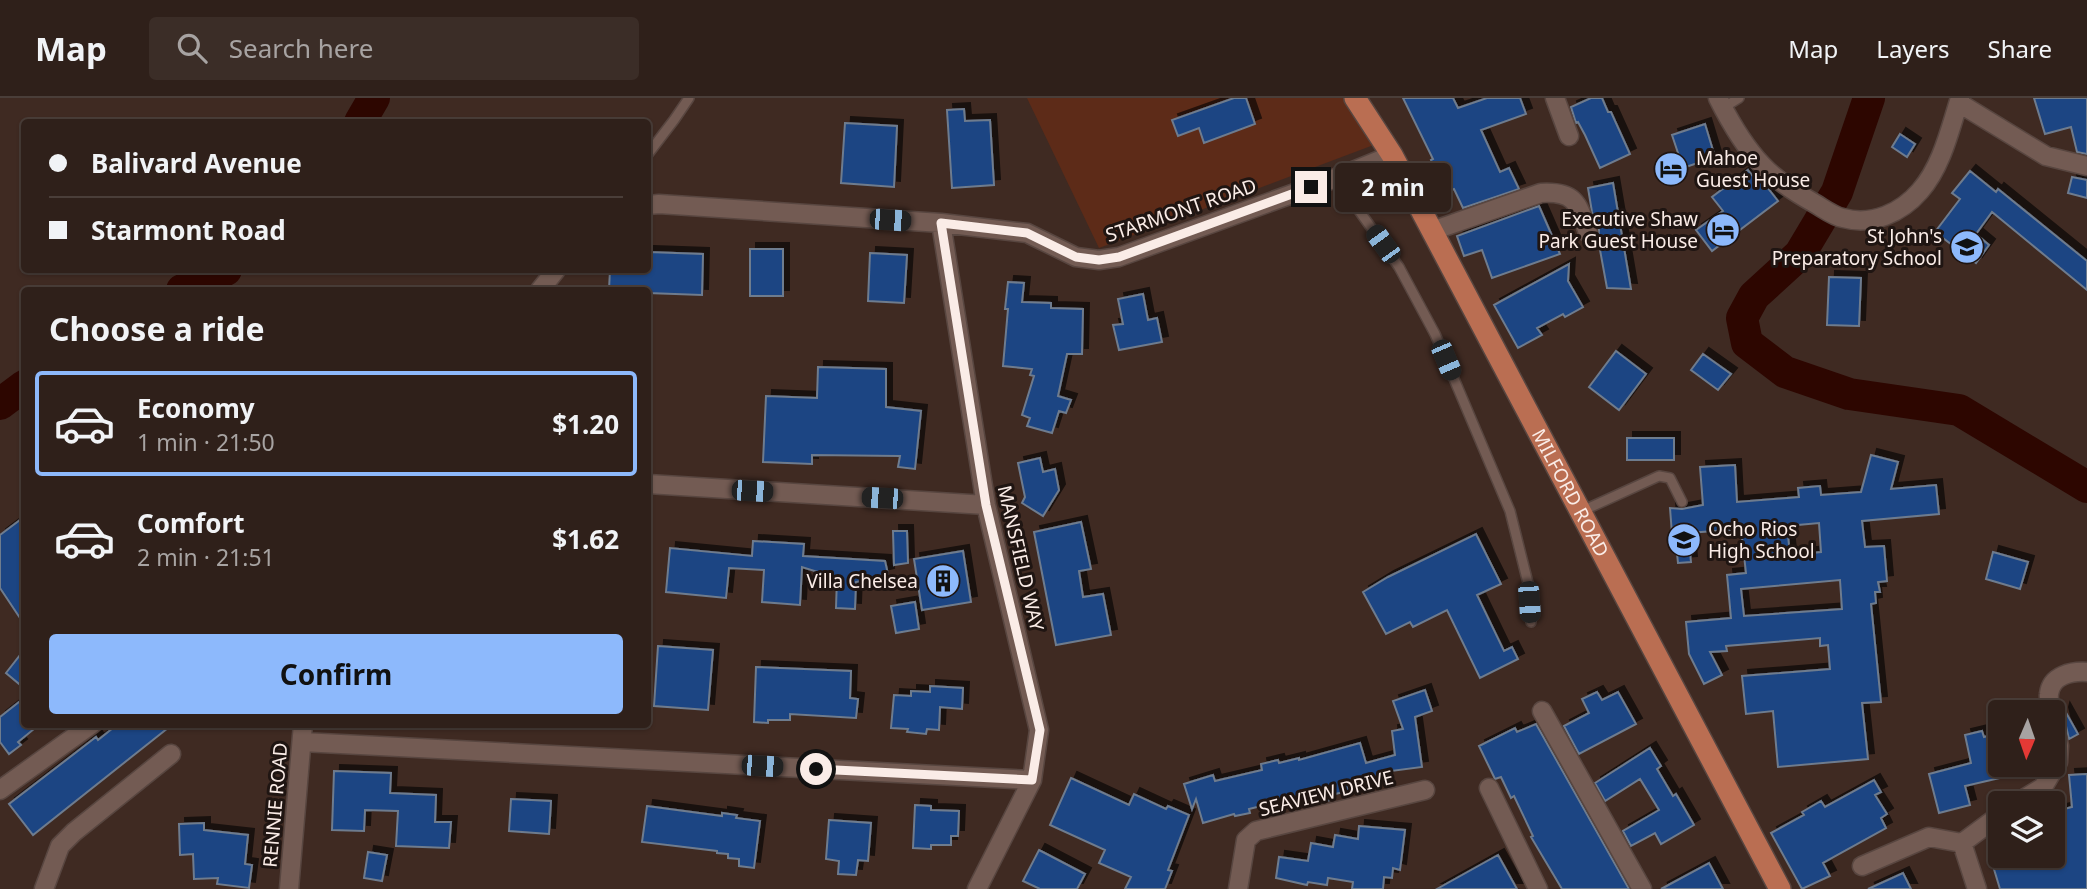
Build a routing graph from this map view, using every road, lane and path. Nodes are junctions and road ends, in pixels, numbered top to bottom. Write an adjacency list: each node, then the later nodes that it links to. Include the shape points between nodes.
1 (689, 98): 8 (lane)
2 (1355, 98): 9 (main road, MILFORD ROAD)
3 (1555, 98): 7 (street)
4 (1739, 98): 6 (lane)
5 (1960, 101): 6 (street, via 1929,180 1906,206 1873,219 1842,218 1791,190 1763,167); 10 (street, via 2046,156)
6 (1721, 103)
7 (1569, 136)
8 (651, 150)
9 (1392, 155): 11 (street, STARMONT ROAD); 14 (main road, MILFORD ROAD)
10 (2087, 166)
11 (1336, 178): 13 (street, STARMONT ROAD, via 1119,257 1099,260 1076,257 1027,233); 22 (lane, via 1399,267 1435,334 1510,512 1528,583)
12 (651, 205): 13 (street, STARMONT ROAD)
13 (941, 223): 20 (street, MANSFIELD WAY)
14 (1432, 231): 15 (street, via 1541,193 1554,193 1573,199); 21 (main road, MILFORD ROAD)
15 (1588, 233)
16 (554, 273): 17 (street)
17 (542, 287)
18 (651, 484): 20 (street)
19 (1682, 502): 21 (lane, via 1670,478 1659,476)
20 (986, 505): 30 (street, MANSFIELD WAY, via 1040,730)
21 (1580, 511): 44 (main road, MILFORD ROAD)
22 (1531, 622)
23 (2087, 672): 24 (street, via 2071,672 2056,679)
24 (2050, 700)
25 (1542, 711): 43 (street)
26 (86, 728): 32 (street)
27 (303, 733): 30 (street); 39 (street, RENNIE ROAD)
28 (171, 754): 38 (street, via 60,846)
29 (2049, 777): 34 (street)
30 (1032, 780): 40 (street, MANSFIELD WAY)
31 (1489, 788): 42 (street)
32 (0, 790)
33 (1425, 790): 41 (street, SEAVIEW DRIVE, via 1256,831 1246,840)
34 (2036, 791)
35 (1988, 824): 36 (street)
36 (1962, 843): 37 (street, via 1929,837); 45 (street)
37 (1862, 866)
38 (44, 889)
39 (289, 889)
40 (976, 889)
41 (1238, 889)
42 (1538, 889)
43 (1642, 889)
44 (1780, 889)
45 (1977, 889)

